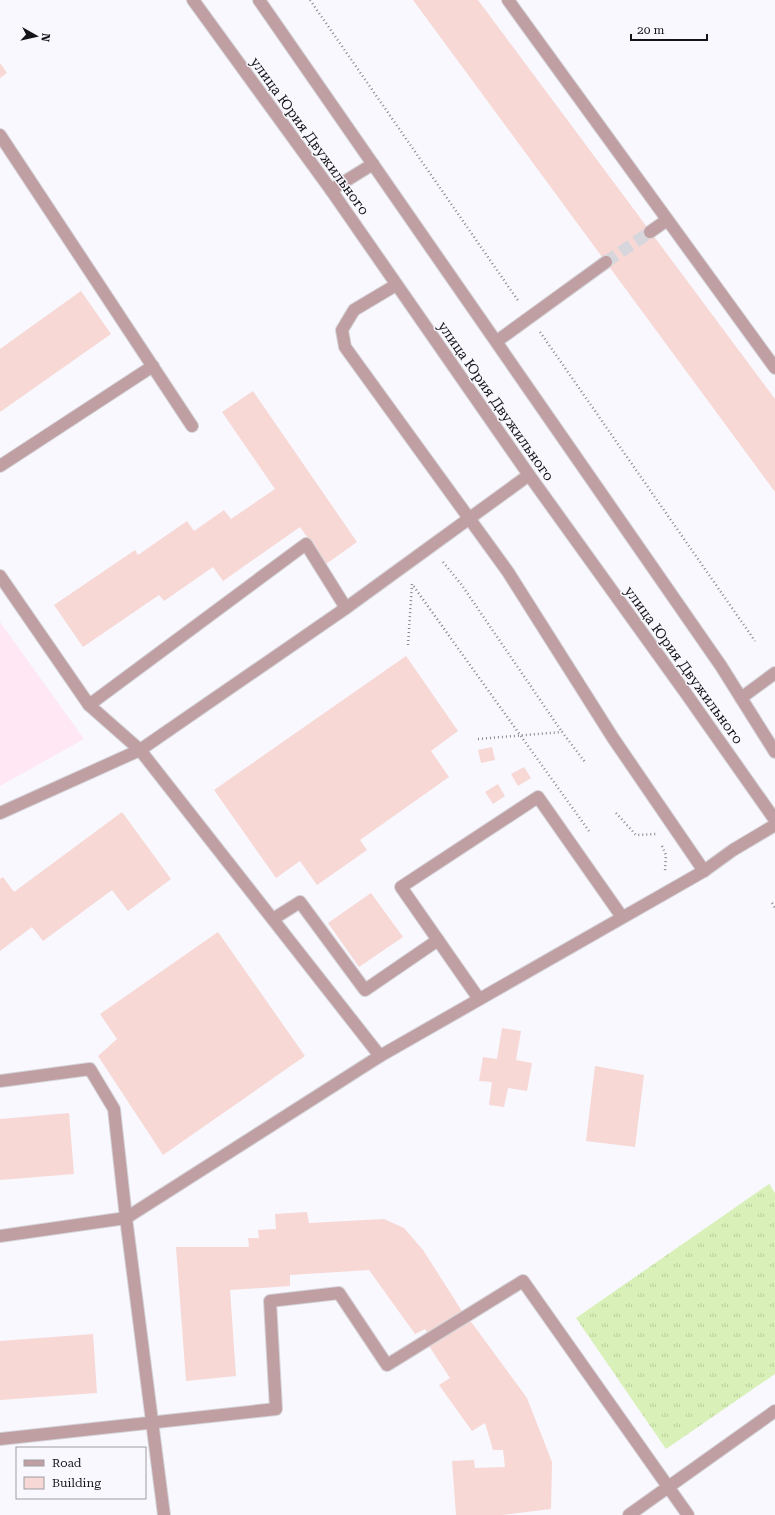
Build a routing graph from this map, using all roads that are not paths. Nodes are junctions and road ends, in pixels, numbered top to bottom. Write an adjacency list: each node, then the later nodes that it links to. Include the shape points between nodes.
1 (193, 0): 6 (street, улица Юрия Двужильного)
2 (259, 0): 5 (street, улица Юрия Двужильного)
3 (508, 0): 7 (street)
4 (0, 135): 12 (street)
5 (373, 164): 6 (street); 11 (street, улица Юрия Двужильного)
6 (331, 190): 10 (street, улица Юрия Двужильного)
7 (667, 220): 8 (street); 13 (street)
8 (650, 232)
9 (606, 262): 11 (street)
10 (396, 284): 16 (street, улица Юрия Двужильного); 17 (street, via 354,310 342,330 345,347)
11 (497, 341): 21 (street, улица Юрия Двужильного)
12 (153, 366): 14 (street); 15 (street)
13 (775, 368)
14 (192, 426)
15 (0, 466)
16 (528, 475): 17 (street); 26 (street, улица Юрия Двужильного, via 686,692)
17 (468, 519): 19 (street); 28 (street, via 508,572 613,738)
18 (0, 576): 22 (street)
19 (346, 608): 22 (street, via 306,544); 23 (street)
20 (775, 674): 21 (street)
21 (741, 698): 24 (street, улица Юрия Двужильного)
22 (89, 704): 23 (street)
23 (140, 750): 25 (street); 30 (street)
24 (775, 752)
25 (0, 813)
26 (775, 820)
27 (775, 825): 28 (street)
28 (704, 871): 29 (street)
29 (622, 917): 31 (street, via 538,797 401,887); 32 (street)
30 (273, 919): 31 (street, via 300,902 365,990); 33 (street)
31 (438, 940): 32 (street)
32 (479, 999): 33 (street)
33 (380, 1056): 35 (street)
34 (0, 1081): 35 (street, via 90,1069 114,1109)
35 (126, 1218): 36 (street); 38 (street)
36 (0, 1236)
37 (775, 1410): 40 (street)
38 (152, 1423): 39 (street); 40 (street, via 276,1409 270,1302 339,1293 387,1365 523,1281); 41 (street)
39 (0, 1439)
40 (669, 1487): 42 (street); 43 (street)
41 (164, 1515)
42 (629, 1515)
43 (688, 1515)

